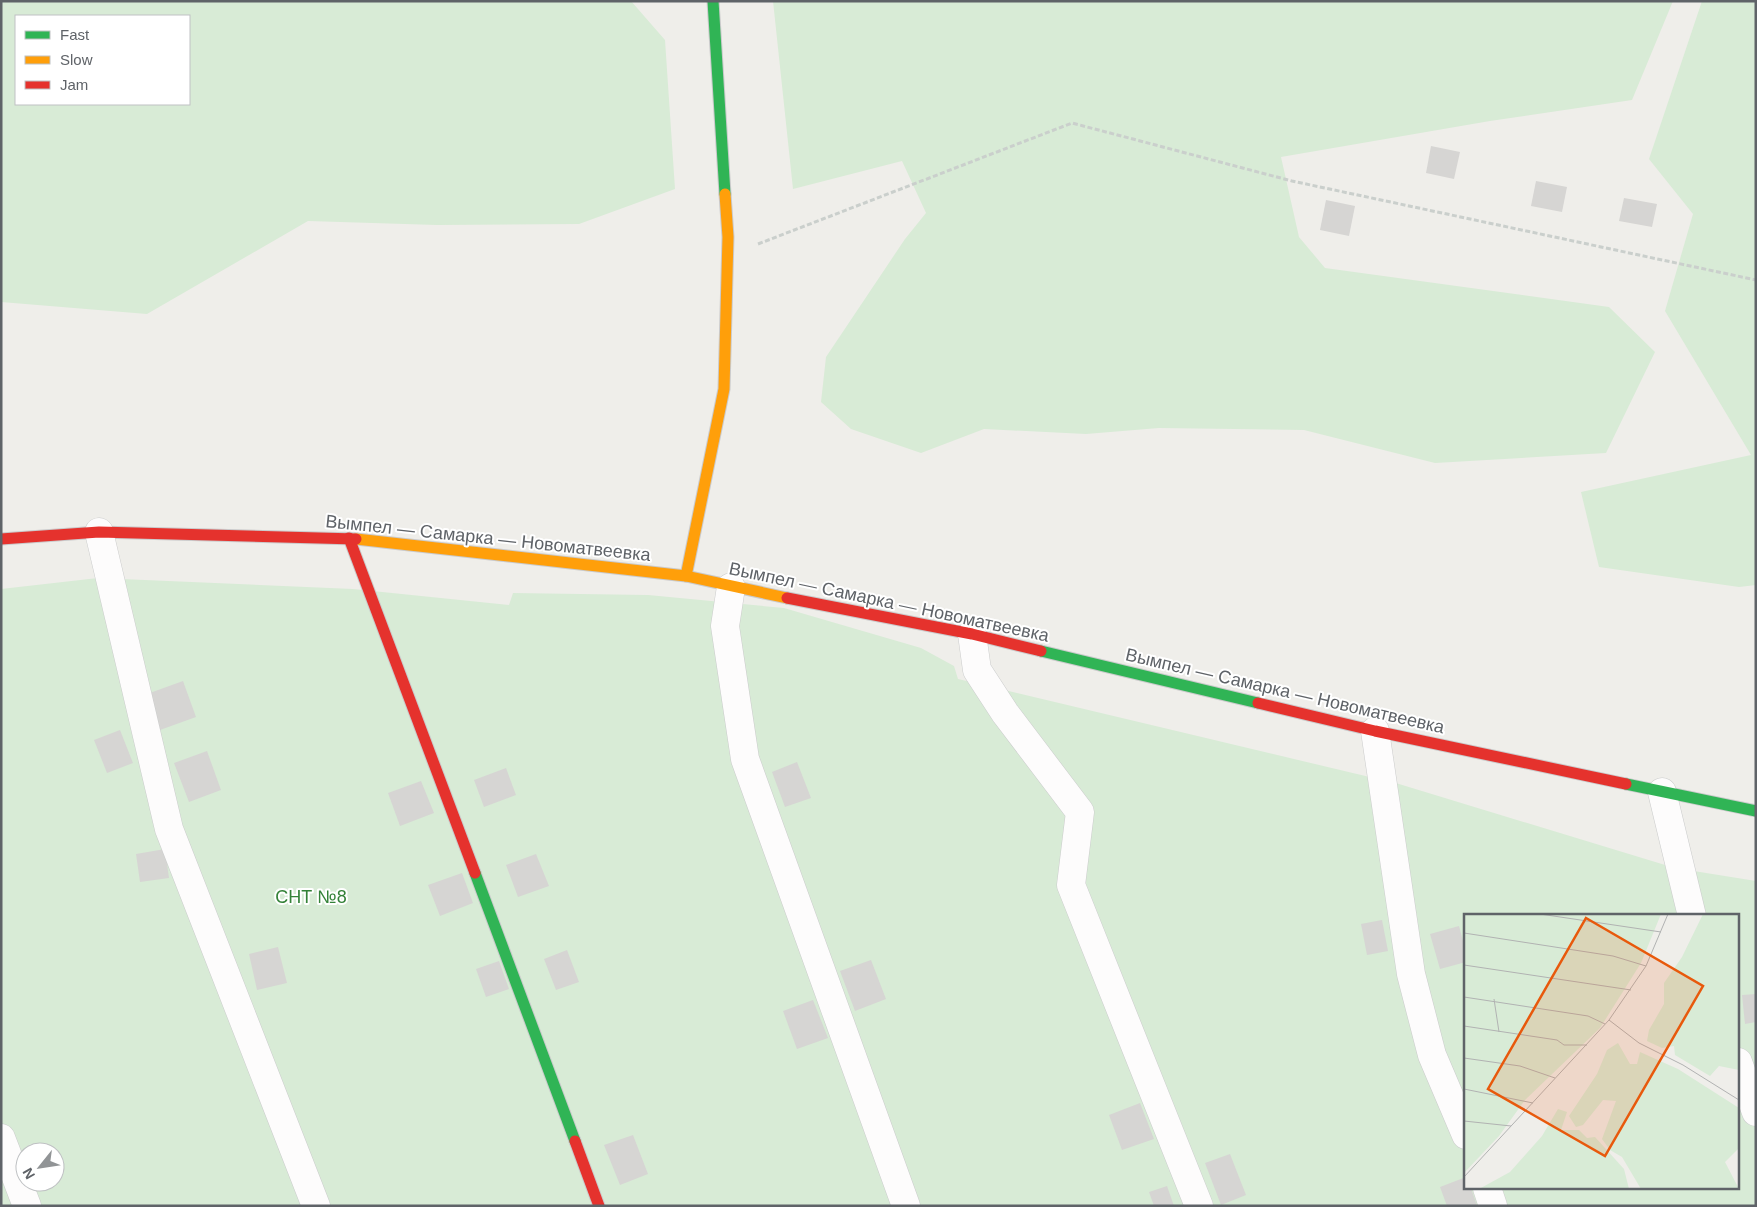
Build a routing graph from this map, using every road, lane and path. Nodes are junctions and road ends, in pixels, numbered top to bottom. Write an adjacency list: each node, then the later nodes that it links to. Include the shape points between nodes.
1 (713, 1): 2 (main road)
2 (727, 256): 3 (path, via 1072,124 1292,182); 7 (main road, via 724,389)
3 (1756, 280)
4 (99, 532): 5 (main road, Вымпел — Самарка — Новоматвеевка); 6 (main road, Вымпел — Самарка — Новоматвеевка); 20 (street, via 169,829)
5 (349, 538): 7 (main road, Вымпел — Самарка — Новоматвеевка); 21 (main road)
6 (1, 539)
7 (686, 576): 8 (main road, Вымпел — Самарка — Новоматвеевка)
8 (731, 587): 9 (main road, Вымпел — Самарка — Новоматвеевка); 22 (street, via 725,626 745,759)
9 (972, 634): 10 (main road, Вымпел — Самарка — Новоматвеевка); 23 (street, via 978,670 1005,712 1080,812 1071,884)
10 (1375, 731): 11 (main road, Вымпел — Самарка — Новоматвеевка); 16 (street, via 1411,974 1432,1055)
11 (1662, 792): 12 (main road, Вымпел — Самарка — Новоматвеевка); 13 (street)
12 (1756, 811)
13 (1692, 914)
14 (1740, 1068): 15 (street)
15 (1756, 1112)
16 (1464, 1130)
17 (1, 1138): 19 (street)
18 (1488, 1190): 24 (street)
19 (27, 1206)
20 (316, 1206)
21 (599, 1206)
22 (906, 1206)
23 (1200, 1206)
24 (1494, 1206)

